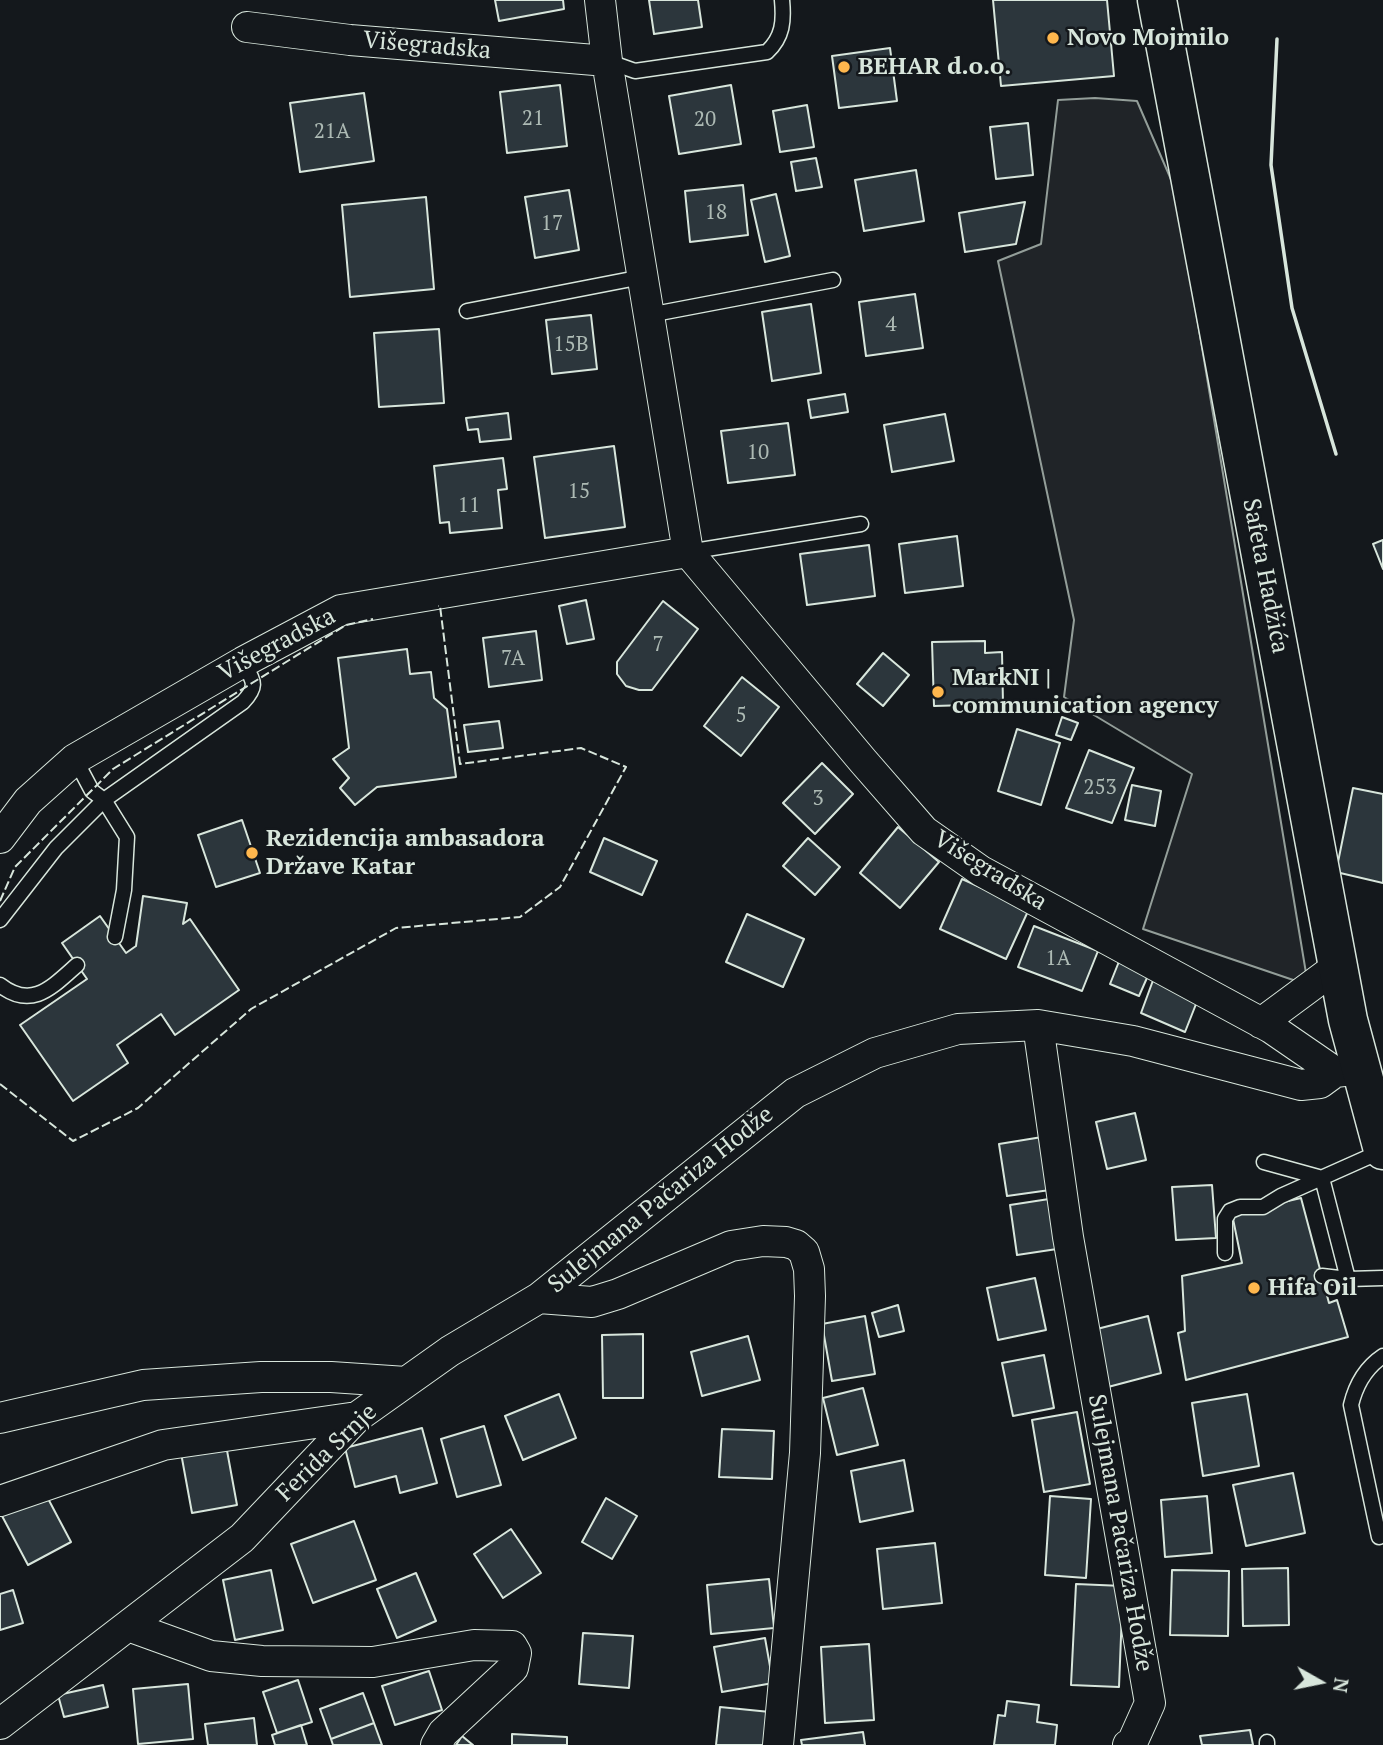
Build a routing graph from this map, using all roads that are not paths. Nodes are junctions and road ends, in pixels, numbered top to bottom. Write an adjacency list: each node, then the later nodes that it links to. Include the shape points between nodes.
1 (600, 0): 5 (street)
2 (782, 0): 5 (lane, Višegradska, via 784,21 778,42 767,52 635,71)
3 (1157, 0): 19 (main road, Safeta Hadžića)
4 (247, 27): 5 (street, Višegradska)
5 (607, 61): 6 (street)
6 (642, 277): 8 (lane); 9 (street)
7 (833, 280): 9 (lane)
8 (467, 311)
9 (649, 315): 11 (street)
10 (861, 524): 11 (lane, Višegradska)
11 (688, 552): 12 (street, Višegradska, via 341,610); 21 (street, Višegradska, via 924,831 981,871)
12 (243, 662): 13 (street, Višegradska); 14 (lane, via 254,682 253,692 243,702)
13 (75, 759): 14 (lane, via 92,791); 15 (street, Višegradska, via 28,801)
14 (104, 800): 16 (lane, via 56,848); 17 (lane, via 128,837)
15 (0, 838)
16 (0, 920)
17 (115, 937)
18 (77, 965): 20 (lane, via 50,989 29,998)
19 (1338, 966): 21 (street); 23 (main road, Safeta Hadžića)
20 (0, 985)
21 (1261, 1023): 23 (street, Višegradska)
22 (1038, 1025): 23 (street, Sulejmana Pačariza Hodže, via 1133,1041 1301,1085); 31 (street, Sulejmana Pačariza Hodže, via 958,1029 875,1053 796,1093); 42 (street, Sulejmana Pačariza Hodže, via 1068,1237 1150,1703)
23 (1356, 1069): 24 (main road, Safeta Hadžića)
24 (1383, 1150): 26 (lane)
25 (1264, 1162): 26 (lane)
26 (1322, 1178): 27 (lane, via 1263,1207 1230,1211 1225,1219); 30 (lane)
27 (1225, 1253)
28 (1322, 1276): 30 (lane)
29 (1383, 1278): 30 (lane)
30 (1348, 1279)
31 (539, 1298): 33 (street, Ferida Srnje); 41 (street, Sulejmana Pačariza Hodže, via 592,1302 731,1246 786,1242 804,1252 810,1296 805,1453)
32 (1383, 1356): 37 (lane, via 1356,1383 1351,1405)
33 (406, 1382): 34 (street, Ferida Srnje); 35 (street, via 261,1377 143,1385)
34 (357, 1417): 36 (street, via 163,1445); 38 (street, Ferida Srnje, via 242,1538)
35 (0, 1418)
36 (0, 1501)
37 (1379, 1537)
38 (128, 1626): 39 (street, Ferida Srnje); 40 (street, via 211,1656 261,1661 373,1662 474,1645 512,1646 516,1653 513,1668)
39 (0, 1724)
40 (436, 1745)
41 (778, 1745)
42 (1129, 1745)

